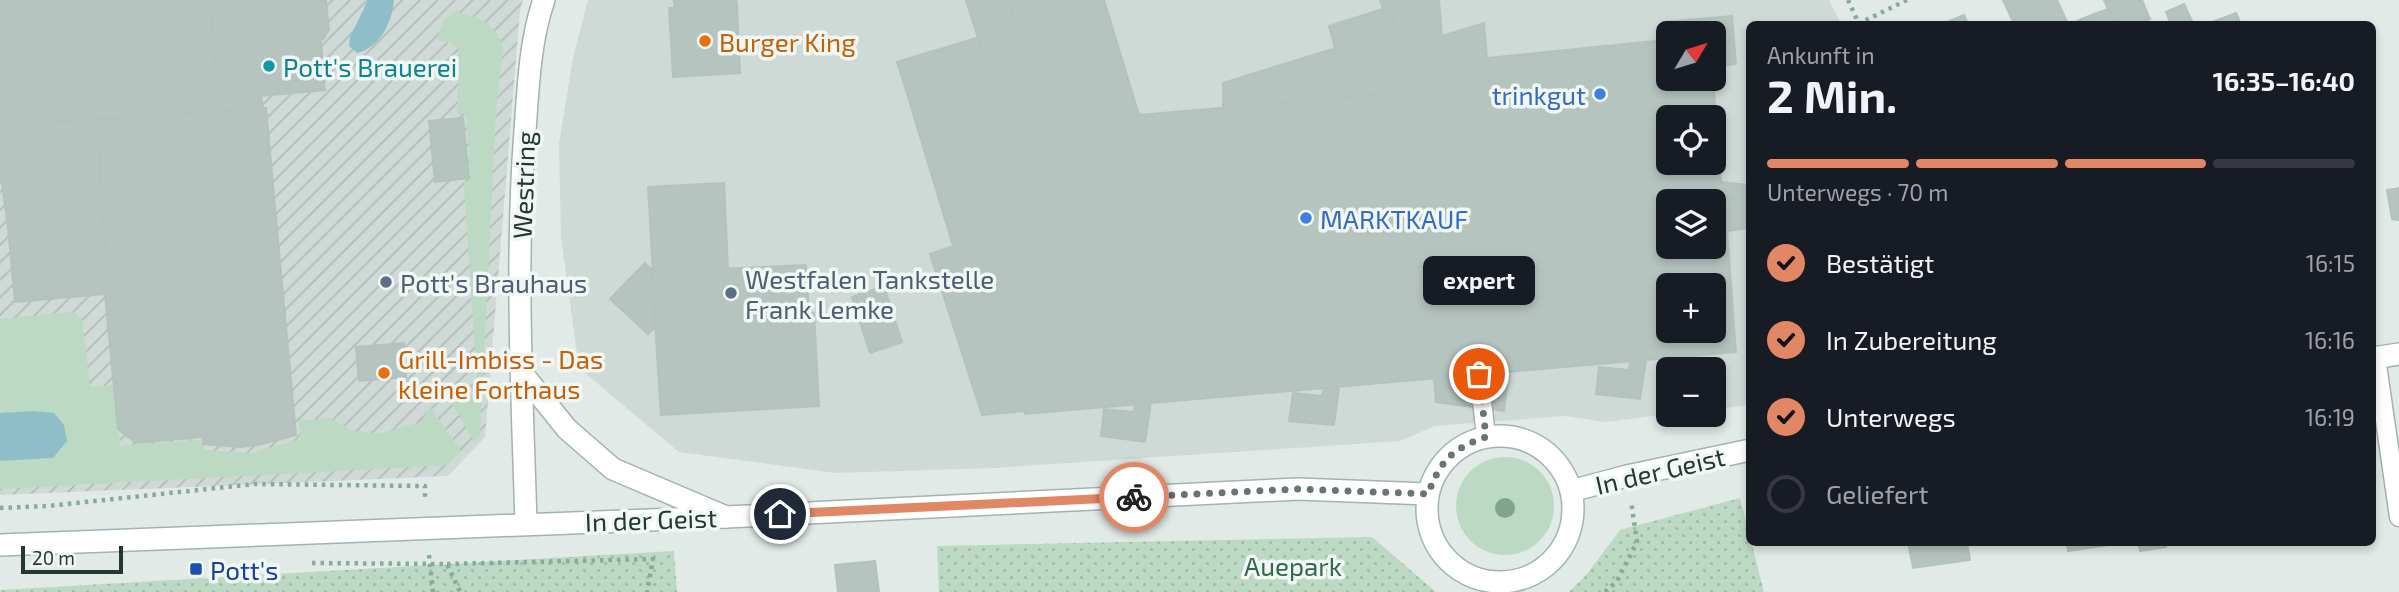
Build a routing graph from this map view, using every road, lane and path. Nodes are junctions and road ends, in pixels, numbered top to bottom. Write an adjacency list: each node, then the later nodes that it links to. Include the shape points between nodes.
1 (544, 0): 9 (main road, Westring, via 528,79 520,189)
2 (1847, 0): 4 (path)
3 (1907, 0): 5 (path)
4 (1858, 21)
5 (1865, 21)
6 (2399, 355): 7 (main road)
7 (2376, 358)
8 (2376, 371): 18 (lane)
9 (521, 372): 17 (main road, via 567,429 613,469); 19 (main road, Westring)
10 (1479, 374): 11 (lane)
11 (1486, 437): 14 (main road, via 1530,442 1562,470); 15 (main road, via 1448,457)
12 (1746, 451): 13 (main road, In der Geist)
13 (1627, 476): 14 (main road, In der Geist); 26 (path, via 1637,542 1617,581)
14 (1571, 491): 15 (main road, via 1570,531 1561,549 1548,564 1512,582 1472,577 1455,567 1431,534)
15 (1428, 494): 17 (main road, In der Geist, via 1298,489)
16 (0, 508): 20 (path, via 255,484 425,486)
17 (726, 517): 19 (main road, In der Geist)
18 (2399, 517)
19 (526, 523): 20 (main road, In der Geist)
20 (427, 527): 21 (main road, In der Geist)
21 (0, 545)
22 (447, 564): 23 (path, via 430,564); 24 (path); 25 (path, via 653,559)
23 (433, 592)
24 (460, 592)
25 (647, 592)
26 (1605, 592)

